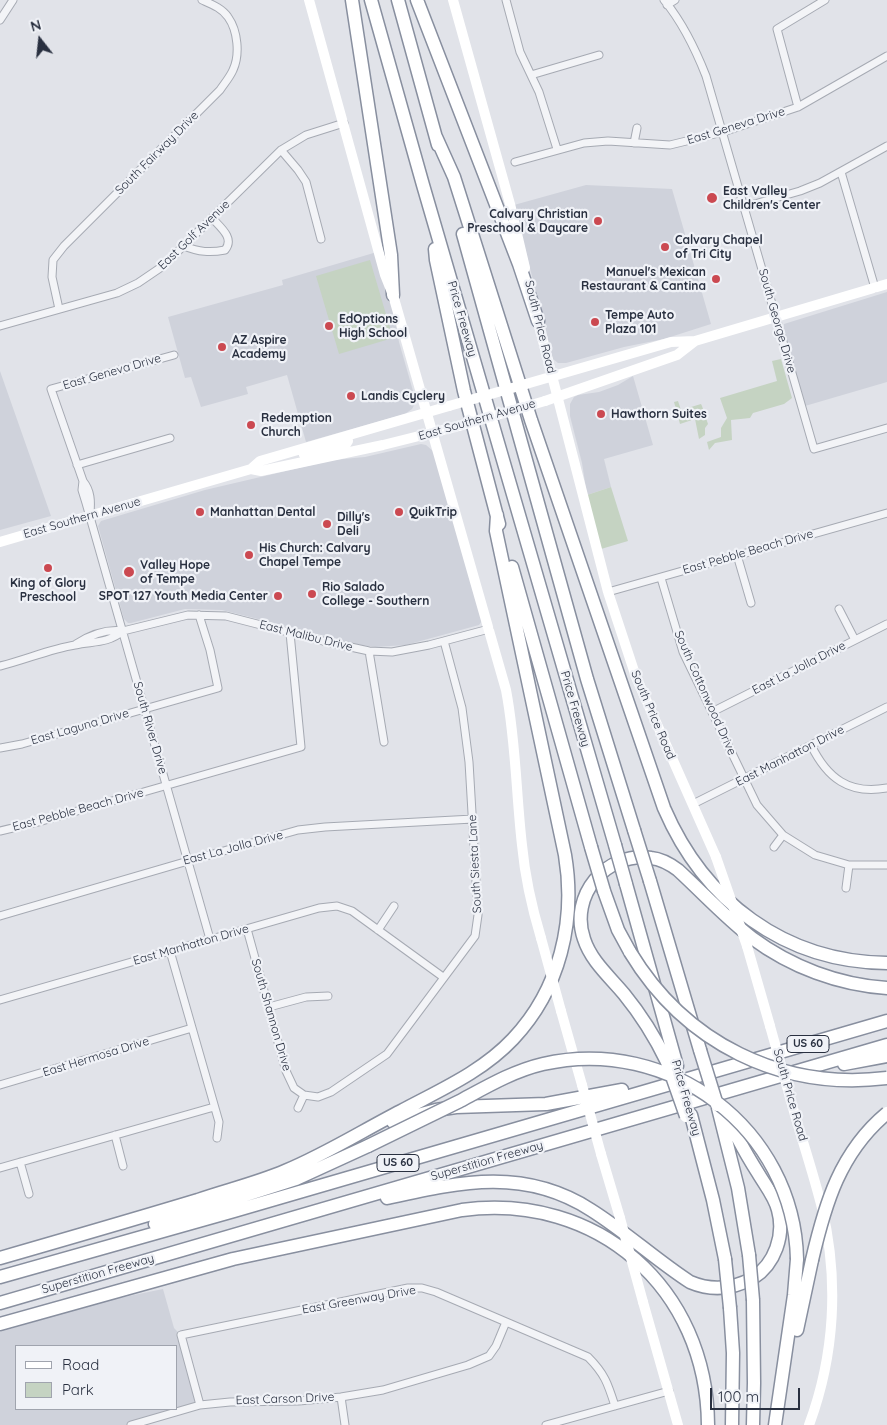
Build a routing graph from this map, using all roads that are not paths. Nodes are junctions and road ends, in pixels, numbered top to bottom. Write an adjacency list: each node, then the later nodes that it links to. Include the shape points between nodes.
1 (13, 0): 13 (street)
2 (202, 0): 36 (street, South Fairway Drive, via 228,17 238,48 234,69 220,90 53,260 52,277)
3 (309, 0): 18 (main road)
4 (352, 0): 35 (highway, via 389,246)
5 (371, 0): 30 (highway, Price Freeway)
6 (398, 0): 21 (highway, Price Freeway)
7 (417, 0): 38 (highway)
8 (453, 0): 38 (main road, South Price Road)
9 (506, 0): 16 (street, via 520,52)
10 (675, 0): 12 (street)
11 (826, 0): 17 (street, via 777,29)
12 (665, 2): 20 (street, South George Drive, via 696,50)
13 (0, 20)
14 (599, 54): 16 (street)
15 (887, 56): 17 (street, East Geneva Drive)
16 (531, 75): 24 (street)
17 (798, 107): 20 (street, East Geneva Drive)
18 (344, 122): 25 (street, East Golf Avenue, via 318,130); 35 (main road)
19 (637, 128): 22 (street)
20 (723, 132): 22 (street, East Geneva Drive, via 670,145); 28 (street, South George Drive)
21 (436, 138): 95 (highway, via 454,177 513,366 658,792 679,839 716,889 739,911 770,932 828,956); 111 (highway, Price Freeway, bridge, via 596,706)
22 (634, 143): 24 (street, East Geneva Drive, via 608,141)
23 (887, 146): 27 (street)
24 (557, 149): 26 (street, East Geneva Drive)
25 (281, 150): 29 (street, East Golf Avenue); 31 (street, via 306,182)
26 (515, 162)
27 (842, 172): 28 (street, via 800,191); 34 (street)
28 (744, 207): 37 (street, South George Drive)
29 (212, 218): 32 (street, East Golf Avenue); 32 (street, via 227,236 229,246 226,250 198,252)
30 (434, 226): 55 (highway, via 436,260 464,391); 105 (highway, Price Freeway, bridge, via 615,845)
31 (321, 239)
32 (184, 246): 36 (street, East Golf Avenue, via 138,283 117,293)
33 (887, 284): 34 (main road, East Southern Avenue)
34 (875, 288): 37 (main road, East Southern Avenue)
35 (393, 295): 45 (main road)
36 (60, 308): 39 (street, East Golf Avenue)
37 (776, 316): 40 (main road, East Southern Avenue); 46 (street, South George Drive, via 814,449)
38 (538, 321): 42 (main road, South Price Road)
39 (0, 326)
40 (695, 342): 42 (main road, East Southern Avenue, via 671,342); 44 (main road, East Southern Avenue, via 677,355)
41 (174, 355): 43 (street, East Geneva Drive)
42 (553, 376): 44 (main road, South Price Road); 45 (main road, East Southern Avenue, bridge)
43 (51, 390): 50 (street, South River Drive)
44 (559, 397): 47 (main road, East Southern Avenue, bridge); 59 (main road, South Price Road)
45 (426, 412): 47 (main road); 48 (main road, East Southern Avenue)
46 (887, 428)
47 (433, 433): 52 (main road, East Southern Avenue); 64 (main road)
48 (347, 436): 51 (main road, East Southern Avenue, via 260,461); 52 (main road, via 348,441 343,445 280,461)
49 (170, 438): 50 (street)
50 (77, 465): 54 (street, South River Drive)
51 (251, 469): 52 (main road, East Southern Avenue); 54 (main road, East Southern Avenue)
52 (261, 471)
53 (887, 513): 57 (street, East Pebble Beach Drive)
54 (90, 516): 56 (main road, East Southern Avenue); 65 (street, South River Drive)
55 (496, 516): 108 (highway, bridge, via 604,892 618,930 652,985 706,1035 742,1056 809,1077 845,1081); 117 (highway, via 496,531 567,868 569,906 563,946 544,997 504,1049 471,1074)
56 (0, 542)
57 (737, 555): 58 (street, East Pebble Beach Drive); 60 (street)
58 (661, 578): 59 (street, East Pebble Beach Drive); 73 (street, South Cottonwood Drive, via 683,652)
59 (608, 592): 80 (main road, South Price Road, via 636,677)
60 (751, 603)
61 (839, 609): 67 (street)
62 (199, 614): 65 (street, East Malibu Drive, via 168,618); 66 (street, East Malibu Drive, via 226,616); 72 (street, East Laguna Drive, via 218,688)
63 (887, 624): 67 (street, East La Jolla Drive)
64 (489, 629): 68 (street, East Malibu Drive); 129 (main road, bridge, via 508,703 529,890)
65 (123, 631): 70 (street, East Malibu Drive, via 113,630 86,637 76,644); 72 (street, South River Drive)
66 (290, 633): 69 (street, East Malibu Drive); 78 (street, East Pebble Beach Drive, via 301,747)
67 (855, 640): 73 (street, East La Jolla Drive)
68 (444, 641): 69 (street, East Malibu Drive, via 392,652); 81 (street, South Siesta Lane, via 462,708)
69 (369, 651): 74 (street)
70 (0, 666)
71 (887, 707): 75 (street, East Manhatton Drive)
72 (145, 708): 76 (street, East Laguna Drive); 78 (street, South River Drive)
73 (712, 712): 77 (street, South Cottonwood Drive)
74 (384, 742)
75 (811, 746): 77 (street, East Manhatton Drive); 79 (street, via 830,775 845,784 859,789)
76 (0, 748)
77 (744, 779): 80 (street, East Manhatton Drive); 83 (street, South Cottonwood Drive, via 757,805)
78 (166, 785): 82 (street, East Pebble Beach Drive); 85 (street, South River Drive)
79 (887, 788)
80 (693, 804): 142 (main road, South Price Road, bridge, via 716,857 747,946 822,1208 830,1250 832,1325 827,1365)
81 (473, 819): 85 (street, East La Jolla Drive, via 298,830); 96 (street, South Siesta Lane, via 478,916 475,936)
82 (0, 831)
83 (783, 835): 84 (street); 86 (street, South Cottonwood Drive, via 814,855)
84 (774, 847)
85 (188, 860): 90 (street, East La Jolla Drive); 93 (street, South River Drive)
86 (849, 865): 87 (street, South Cottonwood Drive); 88 (street)
87 (887, 865)
88 (846, 888)
89 (394, 906): 92 (street)
90 (0, 916)
91 (246, 929): 92 (street, East Manhatton Drive, via 337,906 352,911); 93 (street, East Manhatton Drive); 100 (street, South Shannon Drive)
92 (378, 930): 96 (street, East Manhatton Drive)
93 (210, 939): 94 (street, East Manhatton Drive)
94 (170, 950): 99 (street, East Manhatton Drive); 102 (street)
95 (887, 963)
96 (444, 977): 110 (street, South Siesta Lane, via 387,1054 331,1092 318,1097)
97 (887, 988): 105 (highway, via 838,980 785,959 745,932 671,865 649,857 622,860 603,870 590,885 582,904 581,929 588,949 644,1020)
98 (328, 996): 100 (street, via 306,997)
99 (0, 1000)
100 (269, 1007): 110 (street, South Shannon Drive, via 286,1071 294,1088)
101 (887, 1021): 106 (highway, Superstition Freeway / US 60)
102 (192, 1028): 109 (street, East Hermosa Drive); 112 (street)
103 (887, 1045): 107 (highway, Superstition Freeway / US 60)
104 (887, 1056): 107 (highway)
105 (672, 1064): 139 (highway, Price Freeway, bridge, via 713,1200 725,1259 733,1353)
106 (730, 1068): 117 (highway, via 564,1102 436,1110 394,1121); 124 (highway, Superstition Freeway / US 60)
107 (770, 1078): 122 (highway, Superstition Freeway / US 60)
108 (887, 1078)
109 (0, 1085)
110 (304, 1095): 113 (street)
111 (721, 1105): 122 (highway, via 776,1204 780,1220 779,1240 772,1258 757,1275 739,1285 709,1288 690,1282 581,1204 547,1190 497,1181 461,1183 411,1192); 140 (highway, Price Freeway, bridge, via 748,1255 754,1367)
112 (214, 1107): 115 (street); 116 (street, via 219,1122)
113 (298, 1108)
114 (887, 1113): 130 (highway, bridge, via 863,1138 838,1177 822,1220)
115 (114, 1135): 118 (street); 119 (street)
116 (217, 1138)
117 (342, 1143): 123 (highway, via 271,1176)
118 (20, 1162): 120 (street); 121 (street)
119 (123, 1166)
120 (0, 1168)
121 (29, 1194)
122 (186, 1248): 126 (highway, Superstition Freeway / US 60)
123 (0, 1258)
124 (66, 1258): 125 (highway, Superstition Freeway / US 60); 130 (highway, bridge, via 112,1238 296,1179 506,1077 541,1065 601,1059 648,1067 675,1077 732,1114 769,1159 786,1198 793,1222 797,1259)
125 (0, 1277)
126 (0, 1303)
127 (506, 1322): 131 (street, East Carson Drive, via 489,1356 383,1390); 132 (street, East Greenway Drive, via 436,1292 408,1288 181,1335); 133 (street, East Greenway Drive, via 588,1357 608,1382)
128 (0, 1324): 138 (highway, via 232,1259 462,1210 527,1209 567,1219 593,1230 627,1252 651,1274 671,1300 692,1341 705,1385)
129 (669, 1391): 133 (street); 137 (main road)
130 (780, 1393): 141 (highway)
131 (341, 1397): 132 (street, East Carson Drive); 135 (street)
132 (200, 1405): 134 (street, East Carson Drive)
133 (614, 1406): 136 (street)
134 (131, 1425)
135 (345, 1425)
136 (546, 1425)
137 (678, 1425)
138 (708, 1425)
139 (732, 1425)
140 (753, 1425)
141 (775, 1425)
142 (809, 1425)

